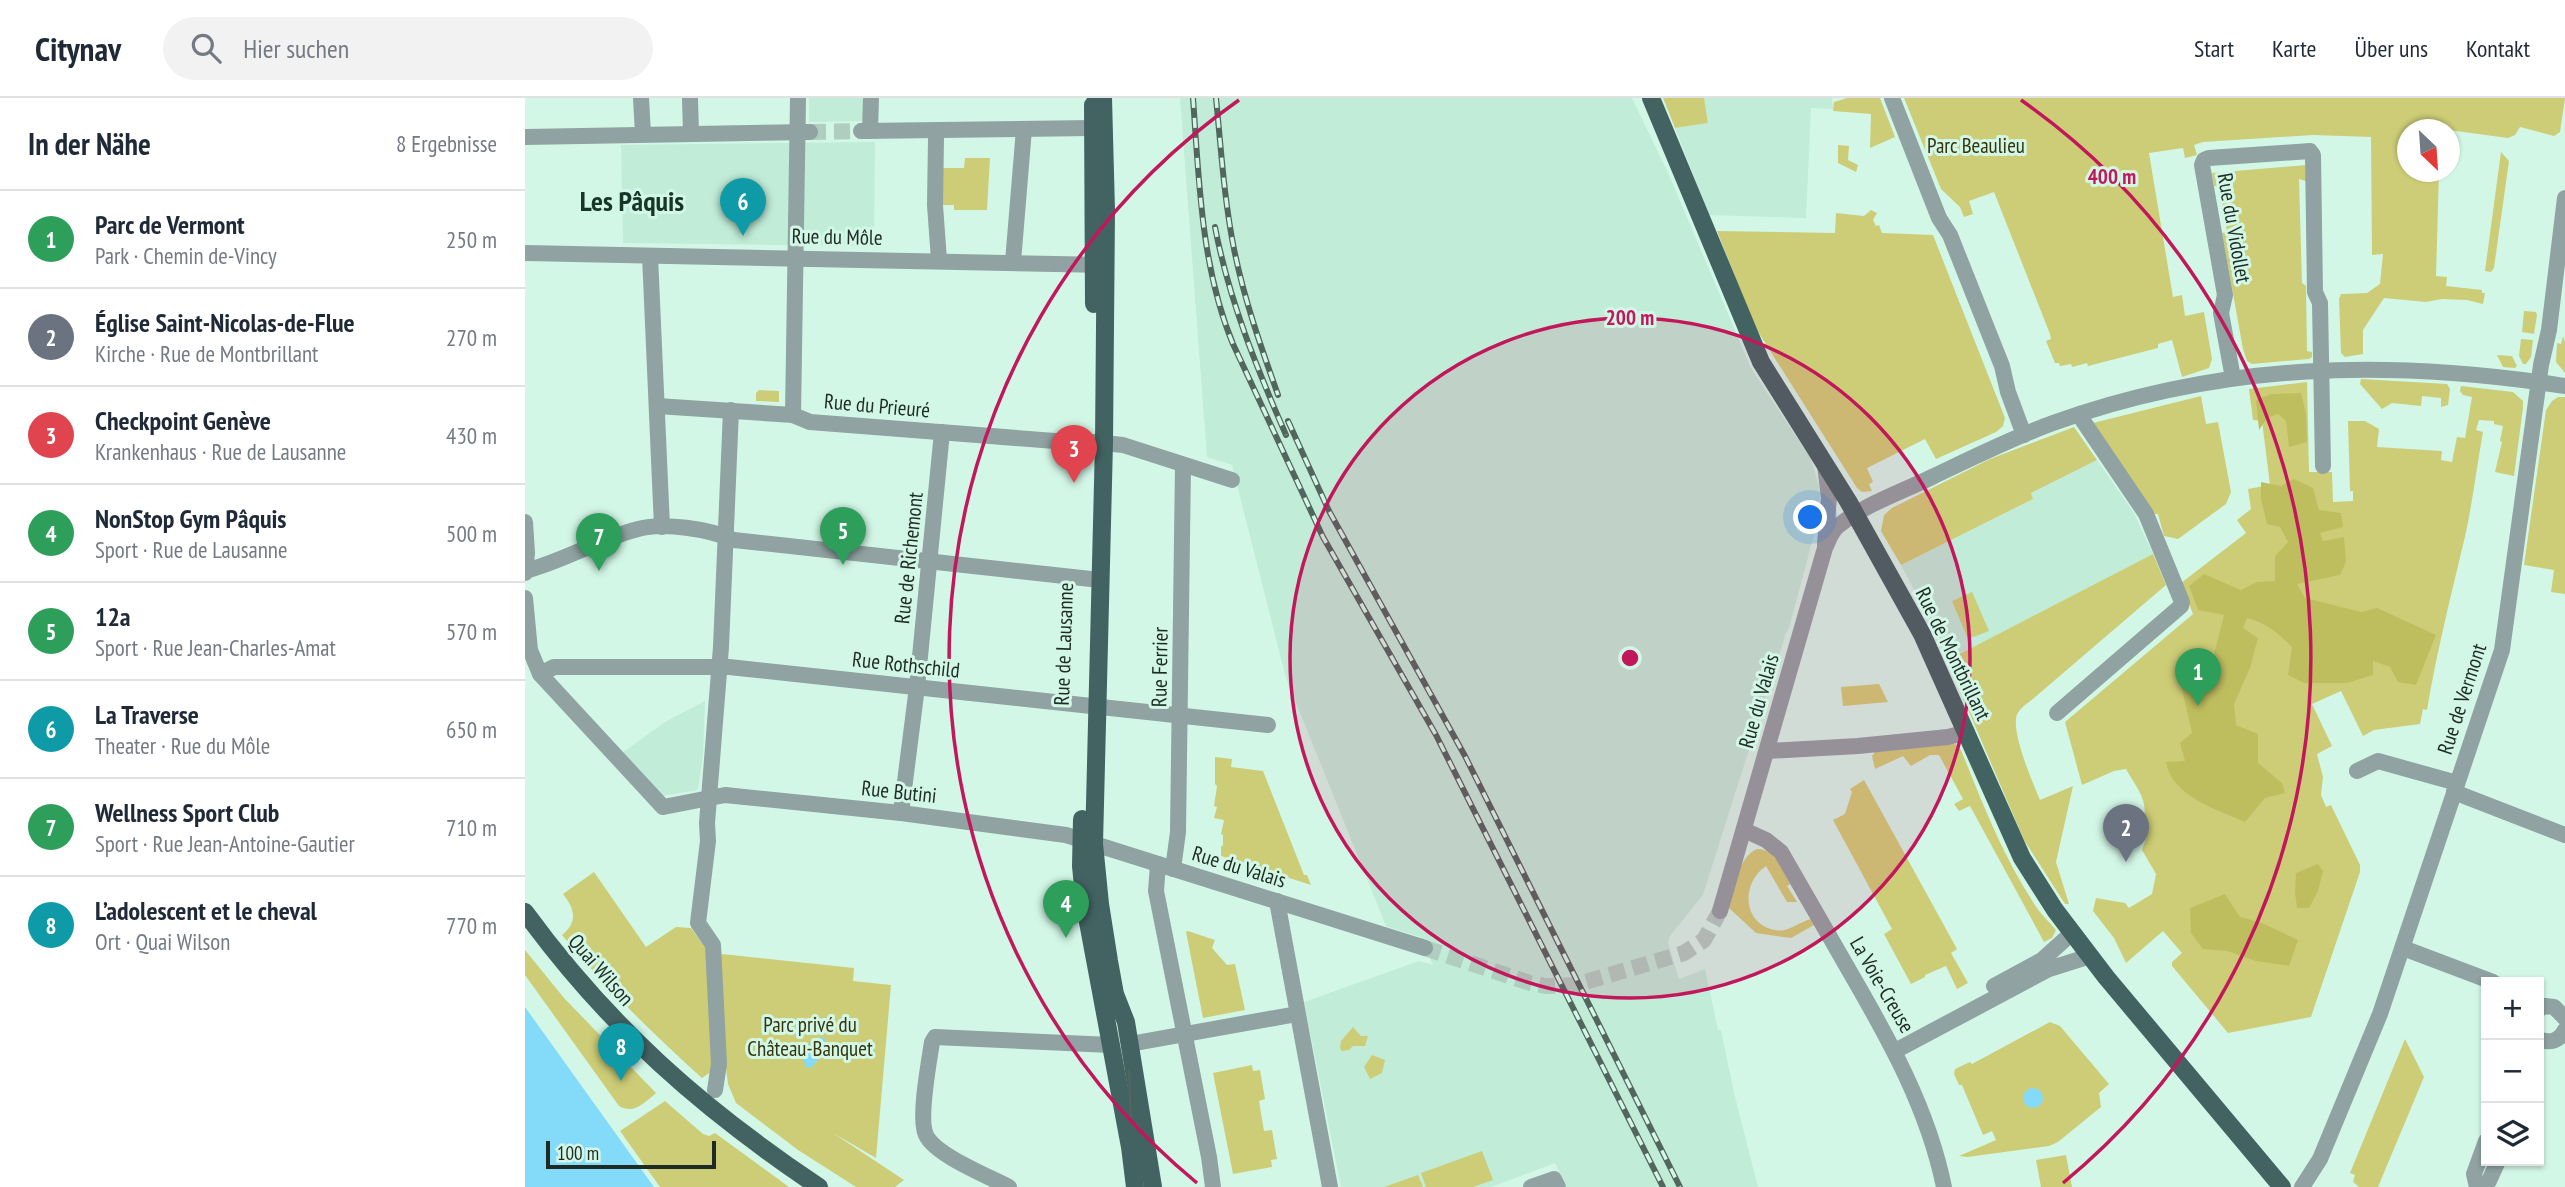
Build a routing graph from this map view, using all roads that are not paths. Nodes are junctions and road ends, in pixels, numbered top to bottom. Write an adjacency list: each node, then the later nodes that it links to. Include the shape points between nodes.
1 (641, 98): 12 (street)
2 (690, 98): 13 (street)
3 (799, 98): 11 (street)
4 (871, 98): 10 (street, via 866,131)
5 (1092, 98): 9 (main road)
6 (1103, 98): 22 (main road, via 1106,155)
7 (1651, 98): 34 (main road, Rue de Montbrillant, via 1761,362)
8 (1892, 98): 32 (street, via 2002,366)
9 (1093, 128): 10 (street); 22 (main road)
10 (1024, 129): 21 (street)
11 (804, 132): 13 (street); 19 (street)
12 (643, 134): 13 (street); 14 (street)
13 (691, 134)
14 (525, 137)
15 (936, 138): 20 (street)
16 (2565, 198): 25 (street, Rue de Vermont)
17 (525, 253): 18 (street, Rue du Môle)
18 (650, 256): 19 (street, Rue du Môle); 27 (street)
19 (796, 257): 20 (street, Rue du Môle); 29 (street)
20 (939, 260): 21 (street, Rue du Môle)
21 (1013, 262): 22 (street, Rue du Môle)
22 (1100, 265): 33 (main road)
23 (2321, 369): 24 (street); 24 (street, Rue du Vidollet, via 2311,151 2209,158 2202,165 2225,295 2221,313); 25 (street, via 2404,369); 36 (street, Rue du Vidollet)
24 (2232, 379): 30 (street, via 2160,392)
25 (2539, 382): 26 (street); 58 (street, Rue de Vermont, via 2502,650)
26 (2565, 386)
27 (657, 406): 28 (street, Rue du Prieuré); 40 (street)
28 (731, 410): 29 (street, Rue du Prieuré); 41 (street)
29 (793, 415): 31 (street, Rue du Prieuré, via 810,422)
30 (2079, 415): 32 (street); 52 (street, via 2146,514 2182,602)
31 (942, 432): 33 (street, Rue du Prieuré); 43 (street, Rue de Richemont)
32 (2024, 435): 38 (street)
33 (1097, 443): 35 (street, Rue du Prieuré, via 1123,446); 45 (main road)
34 (1824, 462): 38 (main road, Rue de Montbrillant); 42 (street, via 1829,498)
35 (1183, 465): 37 (street, Rue du Prieuré); 53 (street, Rue Ferrier)
36 (2323, 466)
37 (1232, 481)
38 (1856, 515): 42 (street, Rue du Valais, via 1832,533); 55 (main road, Rue de Montbrillant, via 1922,634)
39 (525, 522): 44 (street)
40 (661, 527): 41 (street); 44 (street, via 636,529)
41 (724, 536): 43 (street); 48 (street)
42 (1825, 548): 56 (street, Rue du Valais)
43 (929, 561): 45 (street); 50 (street, Rue de Richemont)
44 (525, 572)
45 (1095, 580): 51 (main road)
46 (525, 598): 47 (street)
47 (526, 620): 49 (street, via 530,650)
48 (719, 666): 49 (street, Rue Rothschild, via 554,667); 50 (street, Rue Rothschild); 59 (street)
49 (540, 674): 59 (street, Rue Butini, via 663,807)
50 (917, 687): 51 (street, Rue Rothschild); 60 (street, Rue de Richemont)
51 (1090, 707): 53 (street, Rue Rothschild); 63 (main road)
52 (2057, 713)
53 (1180, 716): 54 (street, Rue Rothschild); 64 (street, Rue Ferrier, via 1178,832)
54 (1268, 725)
55 (1966, 732): 56 (street, via 1858,746); 68 (main road, Rue de Montbrillant, via 2011,838)
56 (1767, 751): 61 (street, Rue du Valais)
57 (2357, 771): 58 (street, via 2378,761)
58 (2456, 788): 62 (street); 70 (street, Rue de Vermont)
59 (711, 796): 60 (street, Rue Butini); 83 (street, via 698,923 713,945 719,1064)
60 (901, 813): 63 (street, Rue Butini, via 1066,835)
61 (1744, 830): 66 (street, Rue du Valais); 82 (street, La Voie-Creuse, via 1766,839 1781,852)
62 (2565, 835)
63 (1087, 842): 64 (street, Rue du Valais); 80 (main road, via 1115,994); 81 (main road, via 1080,866)
64 (1165, 866): 65 (street, Rue du Valais); 78 (street, Rue Ferrier, via 1156,891)
65 (1277, 901): 69 (street, Rue du Valais); 75 (street)
66 (1720, 911)
67 (525, 912): 86 (main road, Quai Wilson, via 557,956 644,1051 711,1109)
68 (2072, 933): 71 (main road, Rue de Montbrillant); 72 (street)
69 (1425, 948)
70 (2403, 948): 73 (street); 96 (street, Rue de Vermont, via 2320,1159)
71 (2090, 956): 72 (street); 95 (main road, Rue de Montbrillant)
72 (2039, 968): 82 (street)
73 (2481, 977)
74 (2544, 1006): 76 (street, via 2558,1009)
75 (1297, 1014): 78 (street); 91 (street)
76 (2565, 1017)
77 (2565, 1030): 79 (street, via 2556,1040)
78 (1184, 1034): 80 (street); 90 (street, Rue Ferrier)
79 (2544, 1043)
80 (1130, 1044): 89 (main road)
81 (1111, 1045): 87 (street, via 935,1037 923,1120 926,1135 939,1150); 88 (main road)
82 (1892, 1046): 94 (street, La Voie-Creuse, via 1923,1115)
83 (715, 1090)
84 (2481, 1155): 97 (street, via 2474,1174)
85 (2496, 1166): 98 (street)
86 (819, 1187)
87 (1009, 1187)
88 (1135, 1187)
89 (1153, 1187)
90 (1213, 1187)
91 (1329, 1187)
92 (1531, 1187): 93 (street, via 1554,1179)
93 (1558, 1187)
94 (1944, 1187)
95 (2282, 1187)
96 (2302, 1187)
97 (2477, 1187)
98 (2484, 1187)

